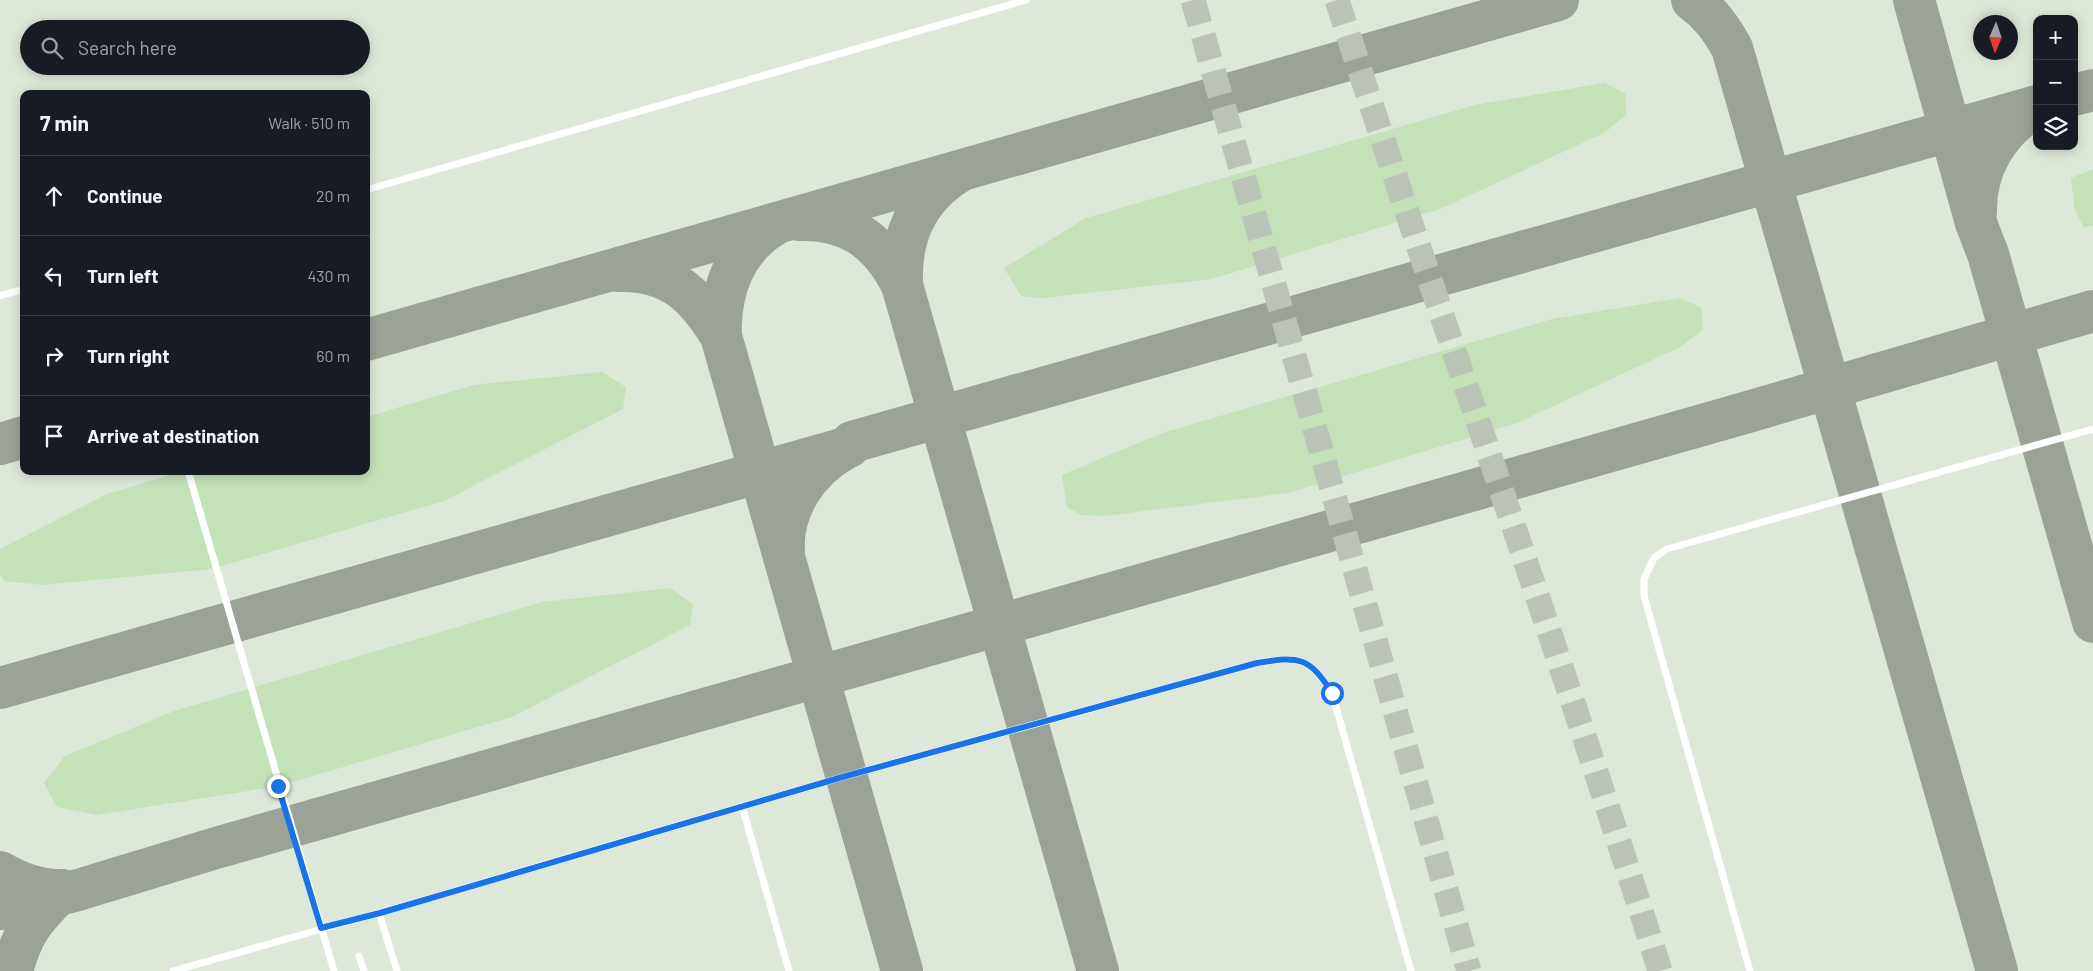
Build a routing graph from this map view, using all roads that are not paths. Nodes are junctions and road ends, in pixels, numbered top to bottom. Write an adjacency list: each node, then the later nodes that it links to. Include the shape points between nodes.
1 (1026, 0): 2 (lane)
2 (370, 189)
3 (20, 290): 4 (lane)
4 (0, 296)
5 (2093, 429): 17 (lane, via 1730,530 1667,549 1654,558 1644,578 1644,596)
6 (189, 475): 9 (lane)
7 (742, 806): 8 (lane); 15 (lane); 16 (lane, via 1257,663 1283,658 1302,661 1320,674 1332,693)
8 (380, 913): 9 (lane); 14 (lane)
9 (321, 928): 11 (lane); 12 (lane)
10 (359, 956): 13 (lane)
11 (173, 971)
12 (334, 971)
13 (364, 971)
14 (397, 971)
15 (790, 971)
16 (1411, 971)
17 (1750, 971)

